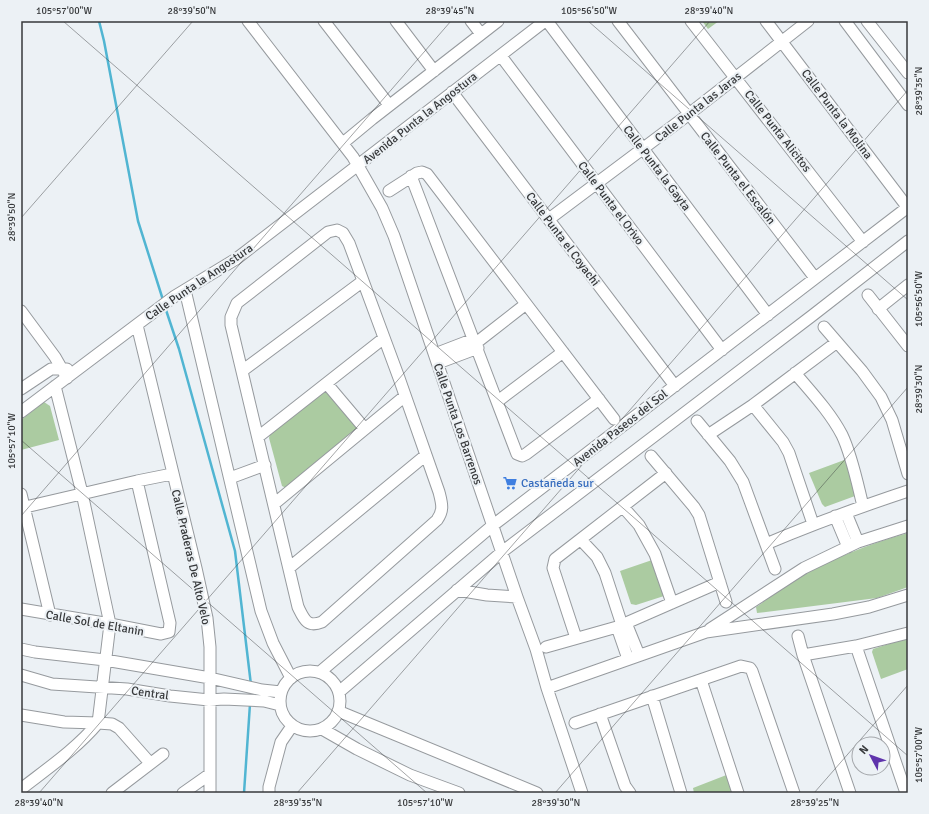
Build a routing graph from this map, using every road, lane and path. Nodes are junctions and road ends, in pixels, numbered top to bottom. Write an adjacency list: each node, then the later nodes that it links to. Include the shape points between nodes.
1 (248, 21): 23 (street)
2 (324, 21): 21 (street)
3 (396, 21): 16 (street)
4 (471, 21): 13 (street)
5 (498, 21): 13 (street)
6 (546, 21): 15 (street, Avenida Punta la Angostura); 24 (street, Calle Punta la Gayta)
7 (618, 21): 22 (street, Calle Punta el Escalón)
8 (692, 21): 18 (street, Calle Punta Alicitos)
9 (766, 21): 14 (street, Calle Punta la Molina)
10 (808, 21): 14 (street, Calle Punta las Jaras)
11 (845, 21): 20 (street)
12 (867, 21): 17 (street)
13 (481, 34): 16 (street)
14 (781, 41): 18 (street, Calle Punta las Jaras); 29 (street, Calle Punta la Molina)
15 (500, 56): 19 (street, Avenida Punta la Angostura); 27 (street, Calle Punta el Orivo)
16 (434, 71): 21 (street)
17 (908, 73)
18 (736, 78): 22 (street, Calle Punta las Jaras); 32 (street, Calle Punta Alicitos)
19 (452, 92): 25 (street, Avenida Punta la Angostura); 30 (street, Calle Punta el Coyachi)
20 (908, 105)
21 (389, 106): 23 (street)
22 (689, 114): 24 (street, Calle Punta las Jaras); 33 (street, Calle Punta el Escalón)
23 (343, 143): 25 (street, Avenida Punta la Angostura)
24 (643, 149): 27 (street, Calle Punta las Jaras); 41 (street, Calle Punta la Gayta)
25 (358, 165): 36 (street, Calle Punta la Angostura, via 236,259); 50 (street, Calle Punta Los Barrenos, via 394,236)
26 (411, 176): 28 (street); 38 (street, via 422,172 427,174); 46 (street)
27 (597, 184): 30 (street, Calle Punta las Jaras); 48 (street, Calle Punta el Orivo)
28 (389, 191)
29 (908, 208): 32 (street, Avenida Paseos del Sol)
30 (549, 219): 56 (street, Calle Punta el Coyachi)
31 (908, 241): 91 (street)
32 (863, 242): 33 (street, Avenida Paseos del Sol)
33 (816, 278): 41 (street, Avenida Paseos del Sol)
34 (363, 281): 44 (street); 51 (street); 51 (street, via 343,233 337,230 328,232 237,303 231,317 231,325)
35 (908, 285): 39 (street)
36 (180, 293): 42 (street, Calle Punta la Angostura); 74 (street)
37 (868, 295): 39 (street)
38 (526, 304): 46 (street); 49 (street)
39 (878, 309): 47 (street)
40 (21, 311): 52 (street)
41 (768, 315): 48 (street, Avenida Paseos del Sol)
42 (137, 325): 52 (street, Calle Punta la Angostura, via 78,370); 72 (street, Calle Praderas De Alto Velo)
43 (824, 327): 45 (street)
44 (384, 338): 54 (street); 58 (street)
45 (837, 342): 53 (street); 73 (street, via 881,397 892,420)
46 (476, 343): 50 (street); 60 (street)
47 (908, 346)
48 (722, 350): 56 (street, Avenida Paseos del Sol)
49 (563, 352): 59 (street); 60 (street)
50 (436, 358): 86 (street, Calle Punta Los Barrenos)
51 (242, 371): 67 (street)
52 (60, 372): 55 (street); 57 (street)
53 (795, 373): 61 (street); 81 (street, via 842,435)
54 (327, 384): 65 (street); 67 (street)
55 (55, 386): 62 (street); 77 (street)
56 (675, 386): 86 (street, Avenida Paseos del Sol)
57 (21, 389)
58 (405, 396): 65 (street); 68 (street)
59 (599, 399): 60 (street, via 522,456 517,454); 63 (street)
60 (498, 401)
61 (753, 405): 66 (street); 85 (street, via 789,453)
62 (21, 412)
63 (614, 419)
64 (697, 421): 66 (street)
65 (365, 429): 79 (street)
66 (708, 436): 89 (street, via 730,461 743,482)
67 (258, 437): 70 (street)
68 (426, 455): 92 (street); 92 (street, via 442,503 442,513 322,622 309,624 304,619 298,607)
69 (651, 456): 71 (street)
70 (265, 465): 74 (street); 79 (street)
71 (666, 473): 80 (street); 94 (street, via 699,515)
72 (172, 474): 75 (street); 116 (street, Calle Praderas De Alto Velo, via 207,618)
73 (908, 474)
74 (230, 478): 117 (street, via 261,611 273,643)
75 (137, 481): 77 (street); 102 (street, Calle Sol de Eltanin, via 170,623 169,632 161,634)
76 (908, 491): 81 (street)
77 (82, 493): 82 (street); 102 (street)
78 (21, 494): 82 (street)
79 (274, 504): 92 (street)
80 (624, 506): 88 (street); 99 (street, via 656,554)
81 (863, 506): 83 (street)
82 (23, 507): 101 (street)
83 (846, 512): 84 (street); 90 (street)
84 (835, 516): 85 (street); 90 (street)
85 (813, 524): 89 (street)
86 (492, 526): 91 (street, Calle Punta Los Barrenos); 114 (street, Avenida Paseos del Sol)
87 (908, 526): 90 (street)
88 (581, 540): 103 (street, via 597,557 605,573); 107 (street, via 553,563)
89 (766, 544): 93 (street)
90 (853, 544): 104 (street, via 804,568)
91 (502, 552): 95 (street); 97 (street, Calle Punta Los Barrenos)
92 (289, 568)
93 (775, 569)
94 (720, 582): 98 (street); 99 (street)
95 (457, 590): 97 (street); 122 (street)
96 (908, 595): 104 (street, via 855,610)
97 (517, 598): 120 (street, Calle Punta Los Barrenos, via 536,649)
98 (726, 602)
99 (672, 603): 103 (street)
100 (21, 609): 101 (street, Calle Sol de Eltanin)
101 (50, 615): 102 (street, Calle Sol de Eltanin)
102 (110, 624): 113 (street)
103 (622, 625): 107 (street); 112 (street)
104 (706, 632): 112 (street)
105 (908, 633): 108 (street)
106 (798, 636): 111 (street)
107 (576, 638): 109 (street)
108 (856, 646): 111 (street); 149 (street)
109 (546, 647)
110 (21, 649): 113 (street)
111 (803, 655): 148 (street)
112 (634, 657): 120 (street)
113 (105, 660): 116 (street); 119 (street)
114 (320, 672): 117 (street, via 301,672); 122 (street, via 329,678)
115 (21, 675): 119 (street, Central, via 52,684)
116 (210, 678): 121 (street); 124 (street, Calle Praderas De Alto Velo)
117 (291, 678): 121 (street)
118 (701, 680): 123 (street); 146 (street); 147 (street, via 741,666 752,671)
119 (102, 687): 124 (street, Central); 129 (street)
120 (546, 688): 143 (street, Calle Punta Los Barrenos)
121 (281, 692): 125 (street)
122 (339, 692): 126 (street)
123 (652, 696): 127 (street); 145 (street)
124 (209, 700): 125 (street, Central, via 224,698); 135 (street, Calle Praderas De Alto Velo)
125 (280, 705): 131 (street)
126 (338, 711): 132 (street, via 332,721); 142 (street)
127 (600, 714): 130 (street); 144 (street, via 625,786)
128 (22, 717): 129 (street)
129 (98, 723): 134 (street, via 112,724 119,728); 136 (street, via 68,753)
130 (575, 723)
131 (292, 726): 132 (street, via 303,731); 140 (street, via 281,742)
132 (322, 729): 141 (street, via 410,775)
133 (162, 754): 134 (street)
134 (150, 763): 137 (street)
135 (210, 774): 138 (street); 139 (street, Calle Praderas De Alto Velo)
136 (21, 789)
137 (112, 793)
138 (183, 793)
139 (210, 793)
140 (269, 793)
141 (459, 793)
142 (537, 793)
143 (582, 793)
144 (630, 793)
145 (682, 793)
146 (738, 793)
147 (794, 793)
148 (850, 793)
149 (906, 793)

